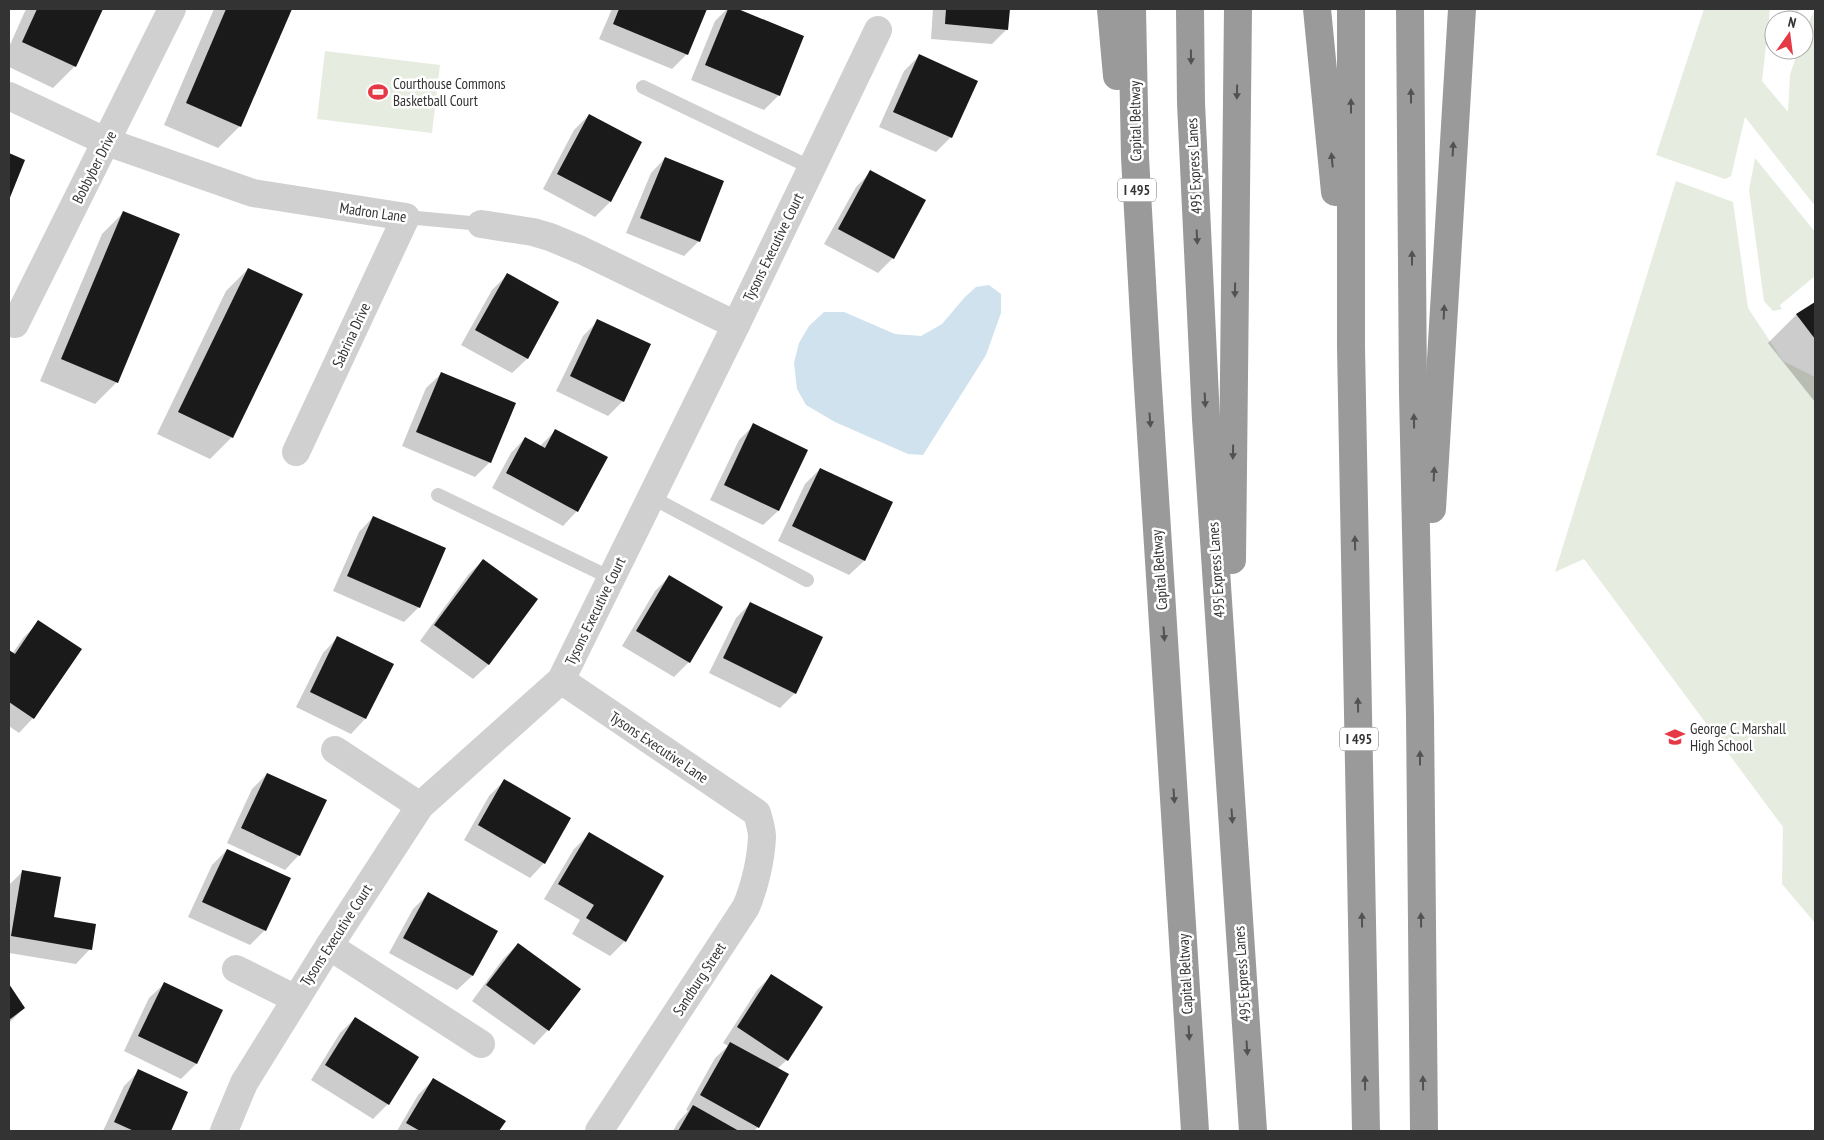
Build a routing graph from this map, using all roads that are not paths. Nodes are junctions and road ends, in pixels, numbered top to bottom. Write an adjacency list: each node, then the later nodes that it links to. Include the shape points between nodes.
1 (172, 9): 13 (street, Bobbyber Drive)
2 (1111, 9): 20 (highway)
3 (1132, 9): 20 (highway, Capital Beltway / I 495, via 1135,157)
4 (1190, 9): 29 (highway, 495 Express Lanes, one-way to 29, via 1206,419)
5 (1238, 9): 29 (highway, one-way to 29)
6 (1317, 9): 19 (highway, one-way to 6)
7 (1351, 9): 19 (highway, I 495, one-way to 7)
8 (1410, 9): 27 (highway, one-way to 8)
9 (1462, 9): 27 (highway, one-way to 9)
10 (878, 30): 14 (street, Tysons Executive Court)
11 (643, 87): 14 (lane)
12 (9, 96): 13 (street, Madron Lane)
13 (107, 142): 15 (street, Madron Lane, via 253,194); 17 (street, Bobbyber Drive)
14 (812, 168): 18 (street, Tysons Executive Court)
15 (406, 217): 16 (lane, Madron Lane); 21 (street, Sabrina Drive)
16 (481, 224): 18 (street, Madron Lane, via 550,237)
17 (15, 324)
18 (736, 325): 23 (street, Tysons Executive Court)
19 (1351, 347): 40 (highway, I 495, one-way to 19)
20 (1146, 371): 38 (highway, Capital Beltway / I 495, one-way to 38)
21 (296, 452)
22 (438, 494): 24 (lane)
23 (651, 497): 24 (street, Tysons Executive Court); 25 (lane)
24 (611, 578): 26 (street, Tysons Executive Court)
25 (807, 580)
26 (561, 680): 30 (street, Tysons Executive Court); 31 (street, Tysons Executive Lane)
27 (1420, 715): 41 (highway, one-way to 27)
28 (334, 750): 30 (street)
29 (1229, 767): 39 (highway, 495 Express Lanes, one-way to 39)
30 (420, 806): 32 (street, Tysons Executive Court)
31 (757, 813): 37 (street, Sandburg Street, via 762,835 746,907)
32 (328, 946): 34 (street, Tysons Executive Court); 35 (street)
33 (236, 969): 34 (street)
34 (296, 999): 36 (street, Tysons Executive Court, via 244,1083)
35 (481, 1044)
36 (224, 1131)
37 (600, 1131)
38 (1195, 1131)
39 (1253, 1131)
40 (1366, 1131)
41 (1424, 1131)

